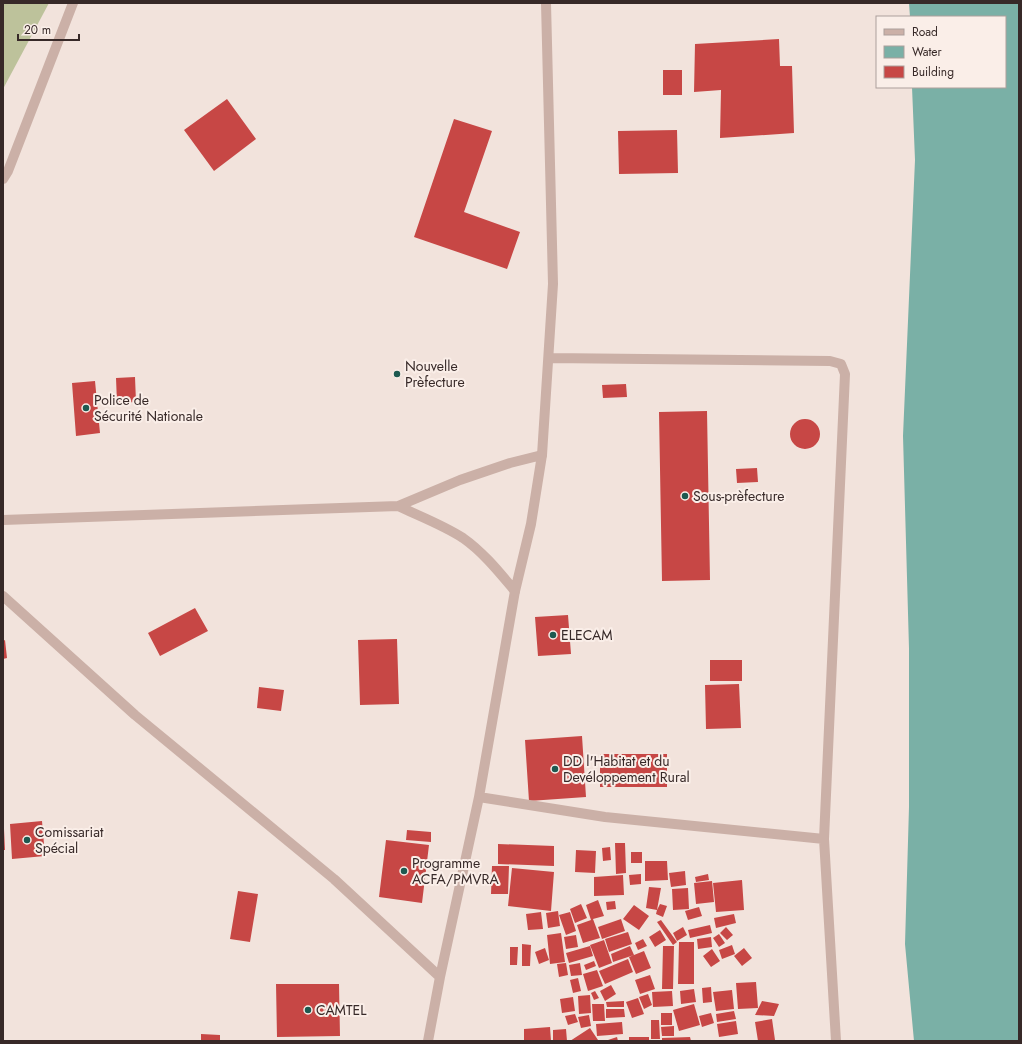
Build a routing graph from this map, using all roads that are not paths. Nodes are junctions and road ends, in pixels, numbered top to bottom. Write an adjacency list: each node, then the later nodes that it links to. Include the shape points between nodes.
1 (73, 3): 3 (street)
2 (546, 3): 4 (street, via 553,284)
3 (3, 179)
4 (549, 358): 5 (street); 11 (street, via 830,361 841,364 845,374)
5 (542, 455): 6 (street, via 460,480); 8 (street, via 531,524)
6 (398, 506): 7 (street); 8 (street, via 462,538 483,555)
7 (3, 520)
8 (515, 591): 10 (street)
9 (3, 596): 12 (street, via 136,715 334,879)
10 (479, 797): 11 (street, via 605,817); 12 (street)
11 (824, 839): 14 (street)
12 (440, 977): 13 (street)
13 (428, 1041)
14 (836, 1041)

